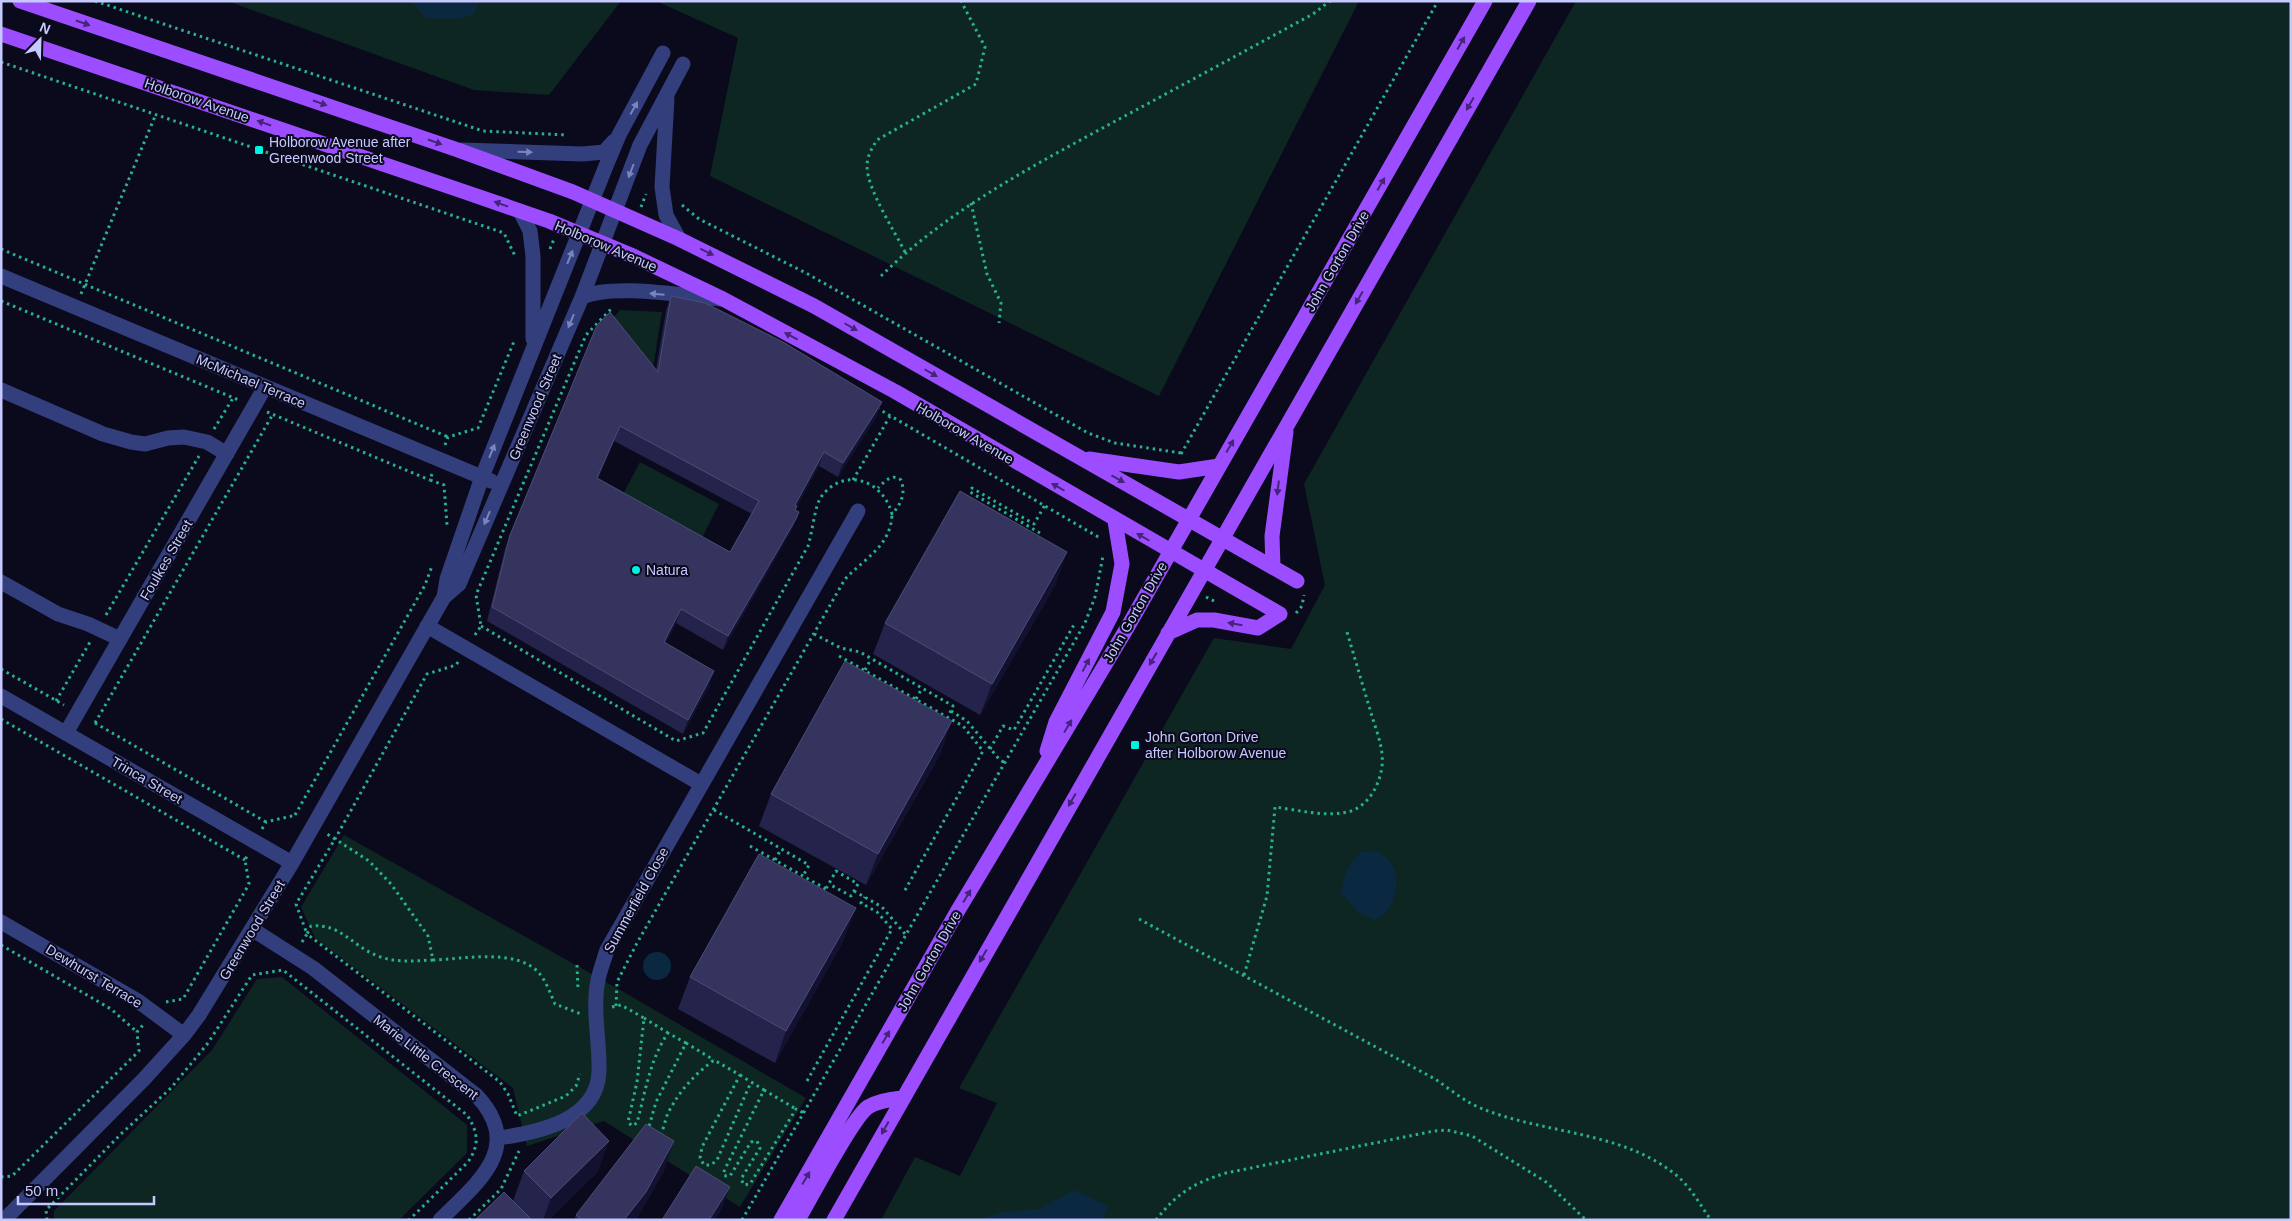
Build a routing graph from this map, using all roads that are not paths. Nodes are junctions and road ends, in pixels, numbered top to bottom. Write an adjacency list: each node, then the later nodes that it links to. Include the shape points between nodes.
1 (20, 1): 9 (main road, one-way to 9)
2 (1485, 1): 25 (main road, John Gorton Drive, one-way to 2)
3 (1529, 1): 22 (main road, one-way to 22)
4 (1, 34): 12 (main road, Holborow Avenue, one-way to 4)
5 (663, 53): 8 (street, one-way to 5)
6 (683, 64): 7 (street, Greenwood Street)
7 (668, 91): 11 (street, Greenwood Street, one-way to 11, via 640,146); 14 (street, via 662,187 666,215)
8 (619, 135): 9 (street, one-way to 8, via 604,152); 10 (street, Greenwood Street)
9 (458, 150): 10 (main road)
10 (592, 200): 11 (main road); 13 (street, Greenwood Street)
11 (615, 210): 14 (main road); 15 (street, Greenwood Street)
12 (520, 211): 13 (main road, Holborow Avenue); 19 (street, via 530,231 533,256)
13 (579, 234): 15 (main road, Holborow Avenue); 19 (street, Greenwood Street, one-way to 13)
14 (679, 239): 24 (main road, one-way to 24, via 814,306)
15 (602, 244): 17 (street, Greenwood Street); 18 (main road, Holborow Avenue)
16 (1, 276): 20 (street, McMichael Terrace)
17 (582, 297): 18 (street, one-way to 17, via 616,290); 27 (street, Greenwood Street, one-way to 27)
18 (723, 299): 30 (main road, Holborow Avenue, one-way to 18, via 896,392)
19 (533, 348): 26 (street, Greenwood Street, one-way to 19)
20 (265, 387): 23 (street, Foulkes Street); 26 (street, McMichael Terrace)
21 (1, 390): 23 (street, via 103,434 131,442 145,444 184,437 207,442)
22 (1288, 423): 31 (main road); 33 (main road, one-way to 33, via 1272,536)
23 (227, 454): 40 (street, Foulkes Street)
24 (1080, 458): 25 (main road, via 1180,472); 29 (main road, one-way to 29)
25 (1219, 466): 29 (main road, John Gorton Drive)
26 (482, 477): 27 (street, McMichael Terrace); 37 (street, Greenwood Street, via 447,579)
27 (502, 485): 37 (street, Greenwood Street, one-way to 37, via 458,584)
28 (858, 511): 44 (street, Summerfield Close)
29 (1188, 519): 31 (main road); 32 (main road, John Gorton Drive)
30 (1115, 521): 32 (main road, Holborow Avenue, one-way to 30); 43 (main road, one-way to 30, via 1056,722 1113,612 1122,564)
31 (1222, 538): 33 (main road); 34 (main road)
32 (1170, 552): 34 (main road, Holborow Avenue); 43 (main road, John Gorton Drive, one-way to 32)
33 (1273, 567): 35 (main road)
34 (1203, 571): 39 (main road); 39 (main road, Holborow Avenue, one-way to 39, via 1280,614 1258,628 1197,620)
35 (1297, 581)
36 (1, 582): 40 (street, via 58,614)
37 (444, 597): 38 (street, Greenwood Street)
38 (427, 626): 44 (street); 45 (street, Greenwood Street)
39 (1168, 633): 49 (main road, one-way to 49)
40 (120, 639): 42 (street, Foulkes Street)
41 (1, 696): 42 (street, Trinca Street)
42 (66, 733): 45 (street, Trinca Street)
43 (1040, 774): 53 (main road, John Gorton Drive, one-way to 43)
44 (701, 784): 50 (street, Summerfield Close, via 607,950 598,980 599,1074 592,1096 572,1117 530,1134)
45 (292, 863): 47 (street, Greenwood Street)
46 (1, 922): 48 (street, Dewhurst Terrace, via 138,1001)
47 (252, 929): 48 (street, Greenwood Street, via 216,991); 50 (street, Marie Little Crescent, via 294,954 477,1096 490,1109)
48 (184, 1035): 51 (street, Greenwood Street)
49 (902, 1098): 54 (main road, via 867,1107 849,1131); 55 (main road, one-way to 55)
50 (498, 1138): 52 (street, Marie Little Crescent, via 494,1159 482,1177)
51 (4, 1220)
52 (440, 1220)
53 (781, 1220)
54 (798, 1220)
55 (834, 1220)

